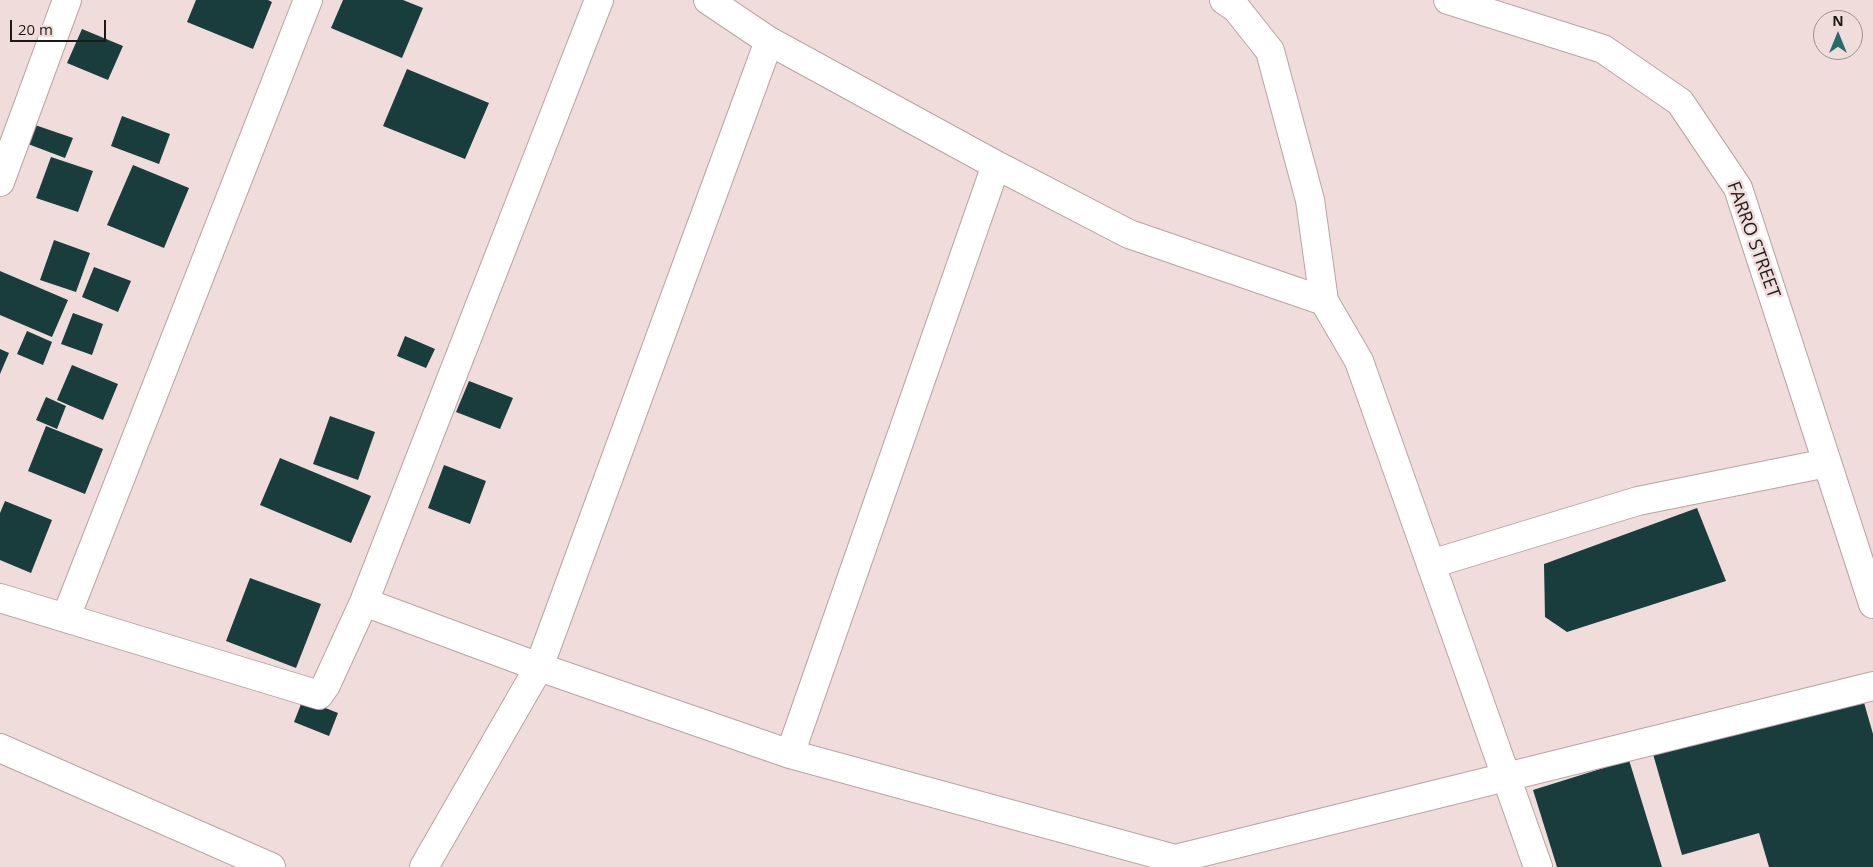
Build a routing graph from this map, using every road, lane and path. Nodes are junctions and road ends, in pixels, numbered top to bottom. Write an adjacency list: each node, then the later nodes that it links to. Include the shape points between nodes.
1 (67, 0): 9 (street)
2 (308, 0): 16 (street)
3 (599, 0): 14 (street)
4 (708, 0): 7 (street)
5 (1224, 0): 10 (street, via 1236,8 1270,51 1310,200)
6 (1448, 0): 11 (street, FARRO STREET, via 1603,49 1680,102 1738,188)
7 (769, 41): 8 (street); 17 (street)
8 (996, 165): 10 (street, via 1128,234); 20 (street)
9 (0, 182)
10 (1324, 301): 12 (street, via 1359,361)
11 (1827, 462): 12 (street, via 1638,501); 15 (street, FARRO STREET)
12 (1431, 564): 21 (street)
13 (0, 598): 16 (street)
14 (364, 602): 16 (street, via 319,695); 17 (street)
15 (1873, 604)
16 (66, 617)
17 (539, 667): 20 (street); 23 (street)
18 (1873, 686): 21 (street)
19 (0, 748): 22 (street)
20 (790, 754): 21 (street, via 1175,859)
21 (1506, 778): 24 (street)
22 (271, 867)
23 (424, 867)
24 (1538, 867)

